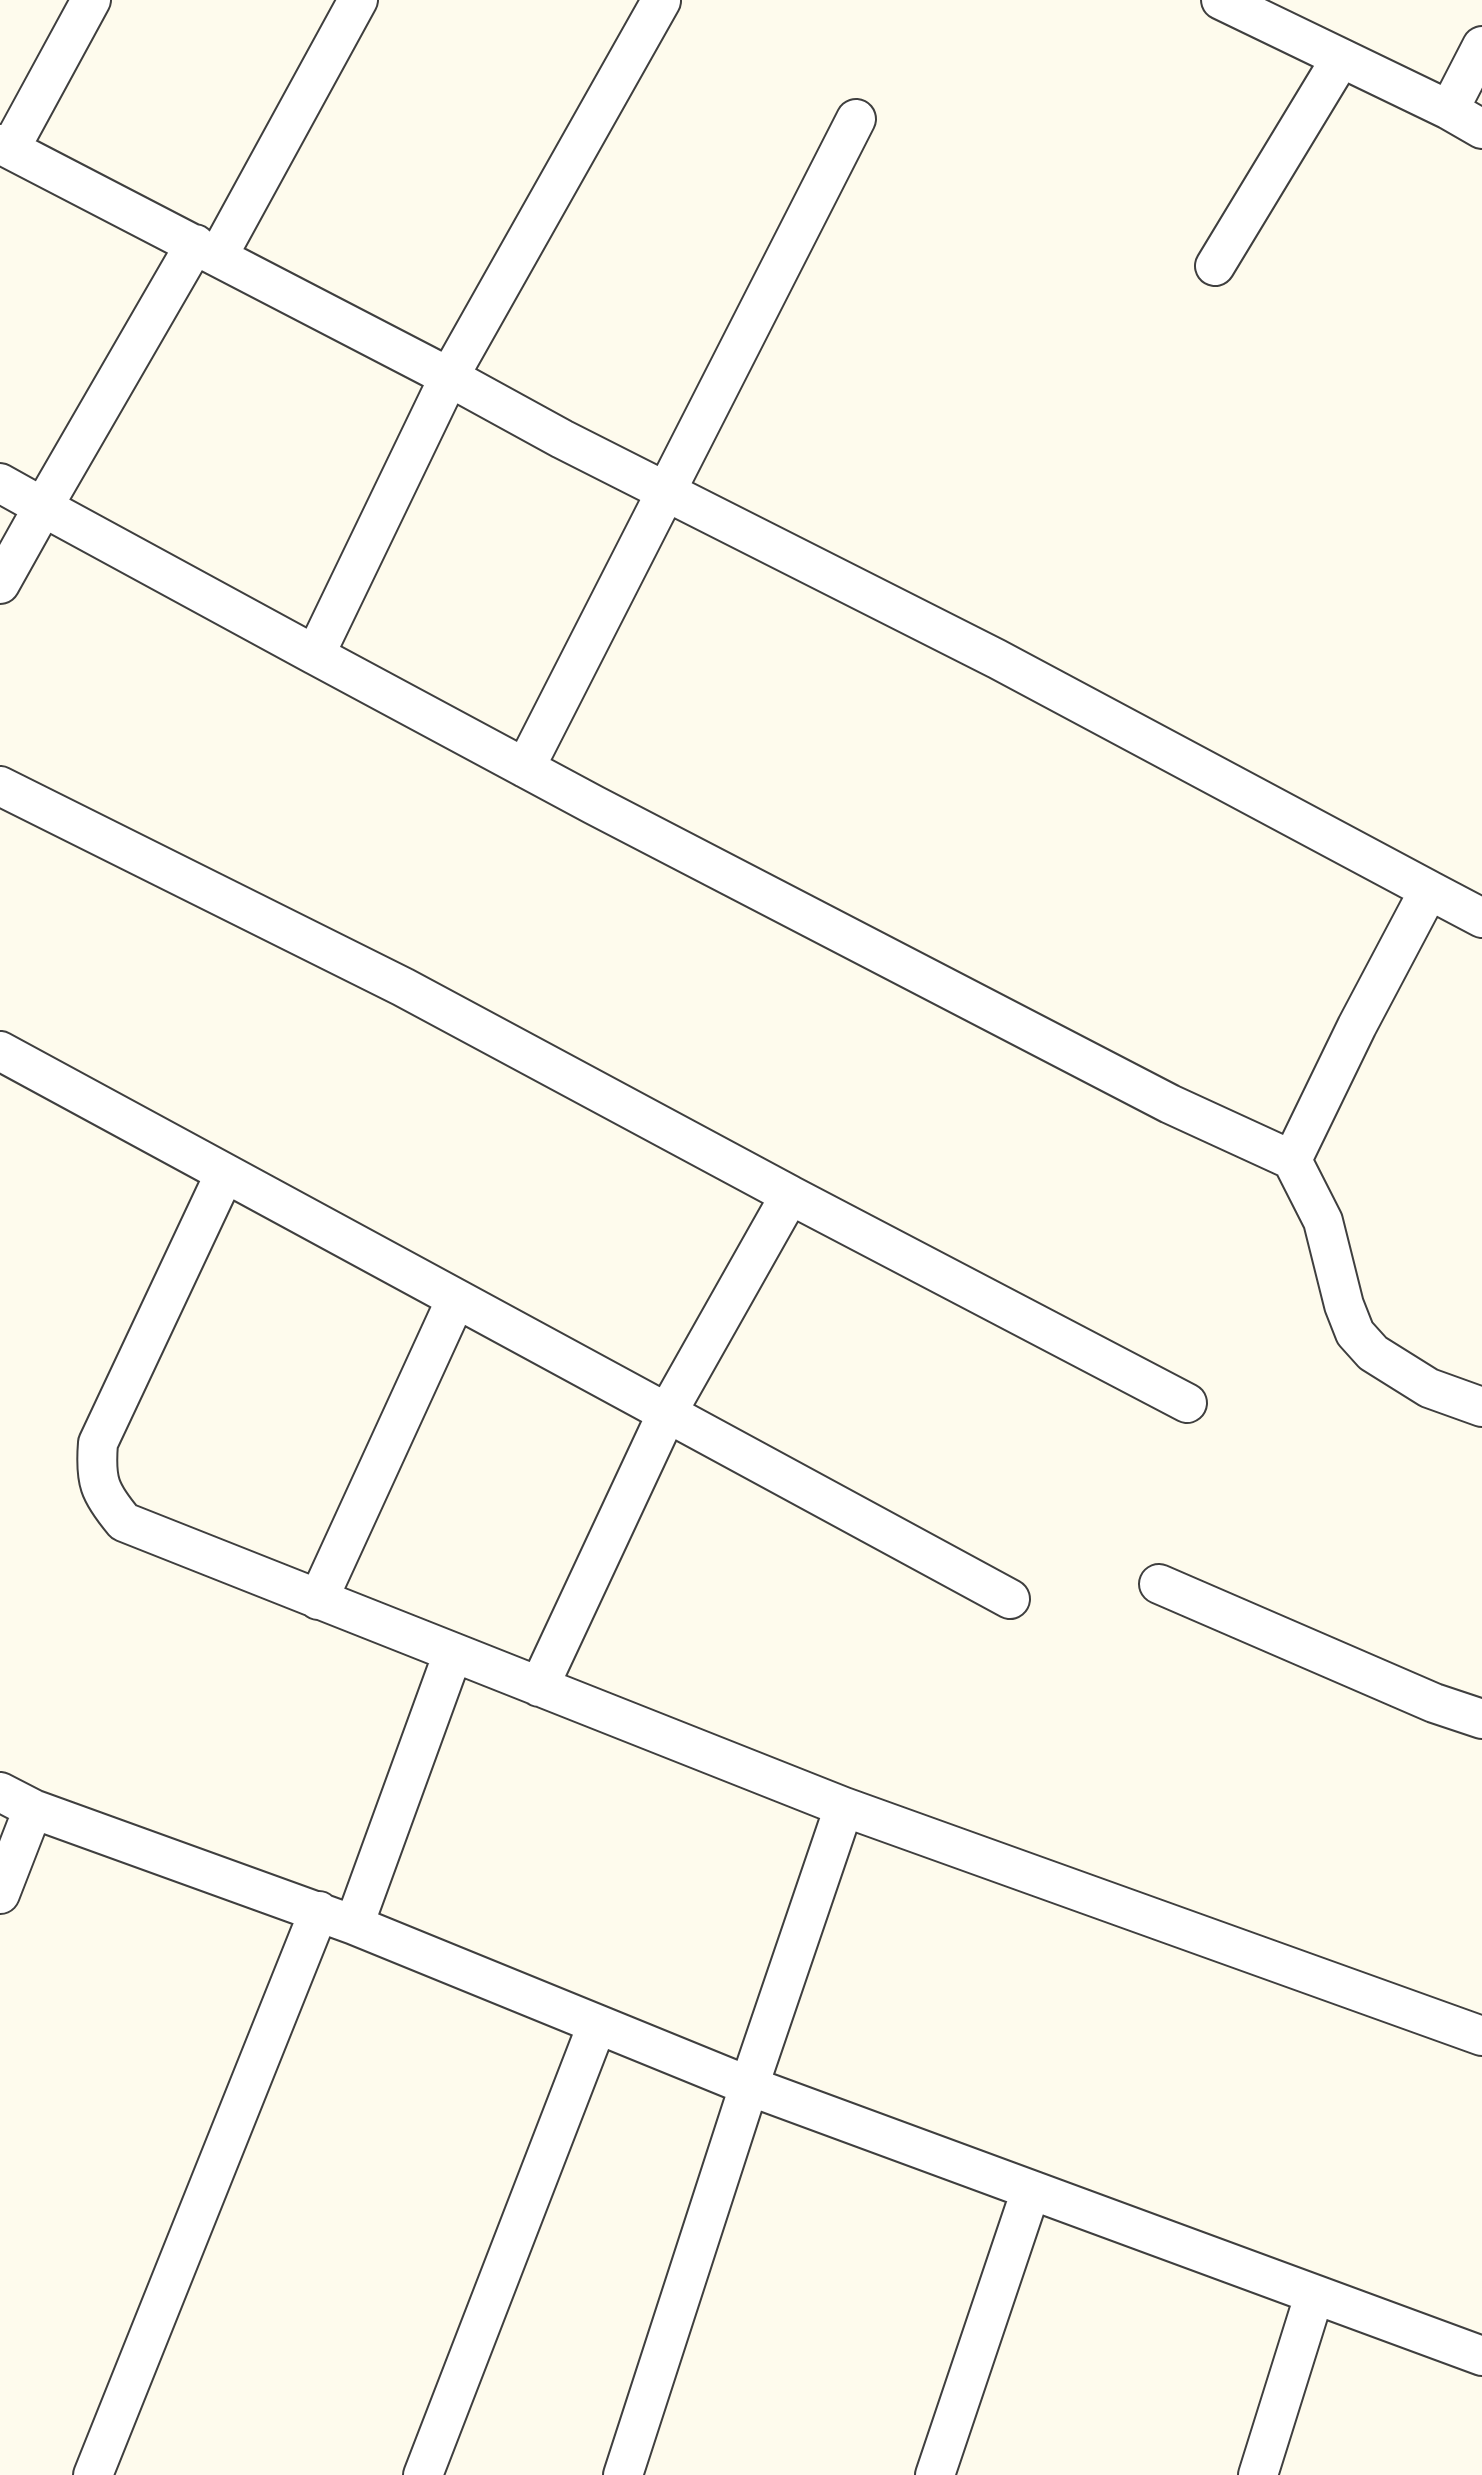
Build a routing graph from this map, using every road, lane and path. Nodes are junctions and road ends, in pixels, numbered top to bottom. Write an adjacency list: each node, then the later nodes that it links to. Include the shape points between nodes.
1 (90, 0): 10 (street)
2 (358, 0): 11 (street)
3 (1222, 0): 6 (street)
4 (661, 1): 13 (street)
5 (1482, 46): 7 (street)
6 (1341, 58): 7 (street); 12 (street)
7 (1449, 110): 9 (street)
8 (856, 119): 15 (street)
9 (1482, 129)
10 (5, 147): 11 (street)
11 (206, 250): 13 (street); 16 (street)
12 (1215, 266)
13 (449, 377): 15 (street); 18 (street)
14 (0, 483): 16 (street)
15 (666, 491): 19 (street); 21 (street, via 1009,665)
16 (43, 507): 17 (street); 18 (street)
17 (0, 584)
18 (316, 655): 19 (street)
19 (525, 768): 24 (street, via 1170,1104)
20 (0, 786): 26 (street, via 403,987)
21 (1429, 890): 22 (street); 24 (street)
22 (1482, 918)
23 (0, 1051): 25 (street)
24 (1292, 1160): 29 (street, via 1323,1221 1355,1333 1373,1353 1429,1388)
25 (225, 1173): 27 (street); 33 (street, via 98,1443 96,1471 107,1501 124,1522)
26 (790, 1195): 28 (street); 30 (street)
27 (456, 1299): 30 (street); 33 (street)
28 (1186, 1403)
29 (1482, 1407)
30 (667, 1413): 32 (street); 35 (street)
31 (1158, 1584): 36 (street, via 1434,1703)
32 (1010, 1599)
33 (318, 1600): 34 (street)
34 (453, 1653): 35 (street); 41 (street)
35 (539, 1687): 38 (street)
36 (1482, 1719)
37 (16, 1801): 39 (street); 40 (street)
38 (844, 1807): 43 (street); 44 (street)
39 (0, 1894)
40 (319, 1911): 41 (street); 48 (street)
41 (354, 1925): 42 (street)
42 (597, 2025): 44 (street); 49 (street)
43 (1482, 2036)
44 (749, 2086): 45 (street); 50 (street)
45 (1031, 2190): 46 (street); 51 (street)
46 (1314, 2296): 47 (street); 52 (street)
47 (1482, 2356)
48 (93, 2475)
49 (423, 2475)
50 (623, 2475)
51 (935, 2475)
52 (1258, 2475)

